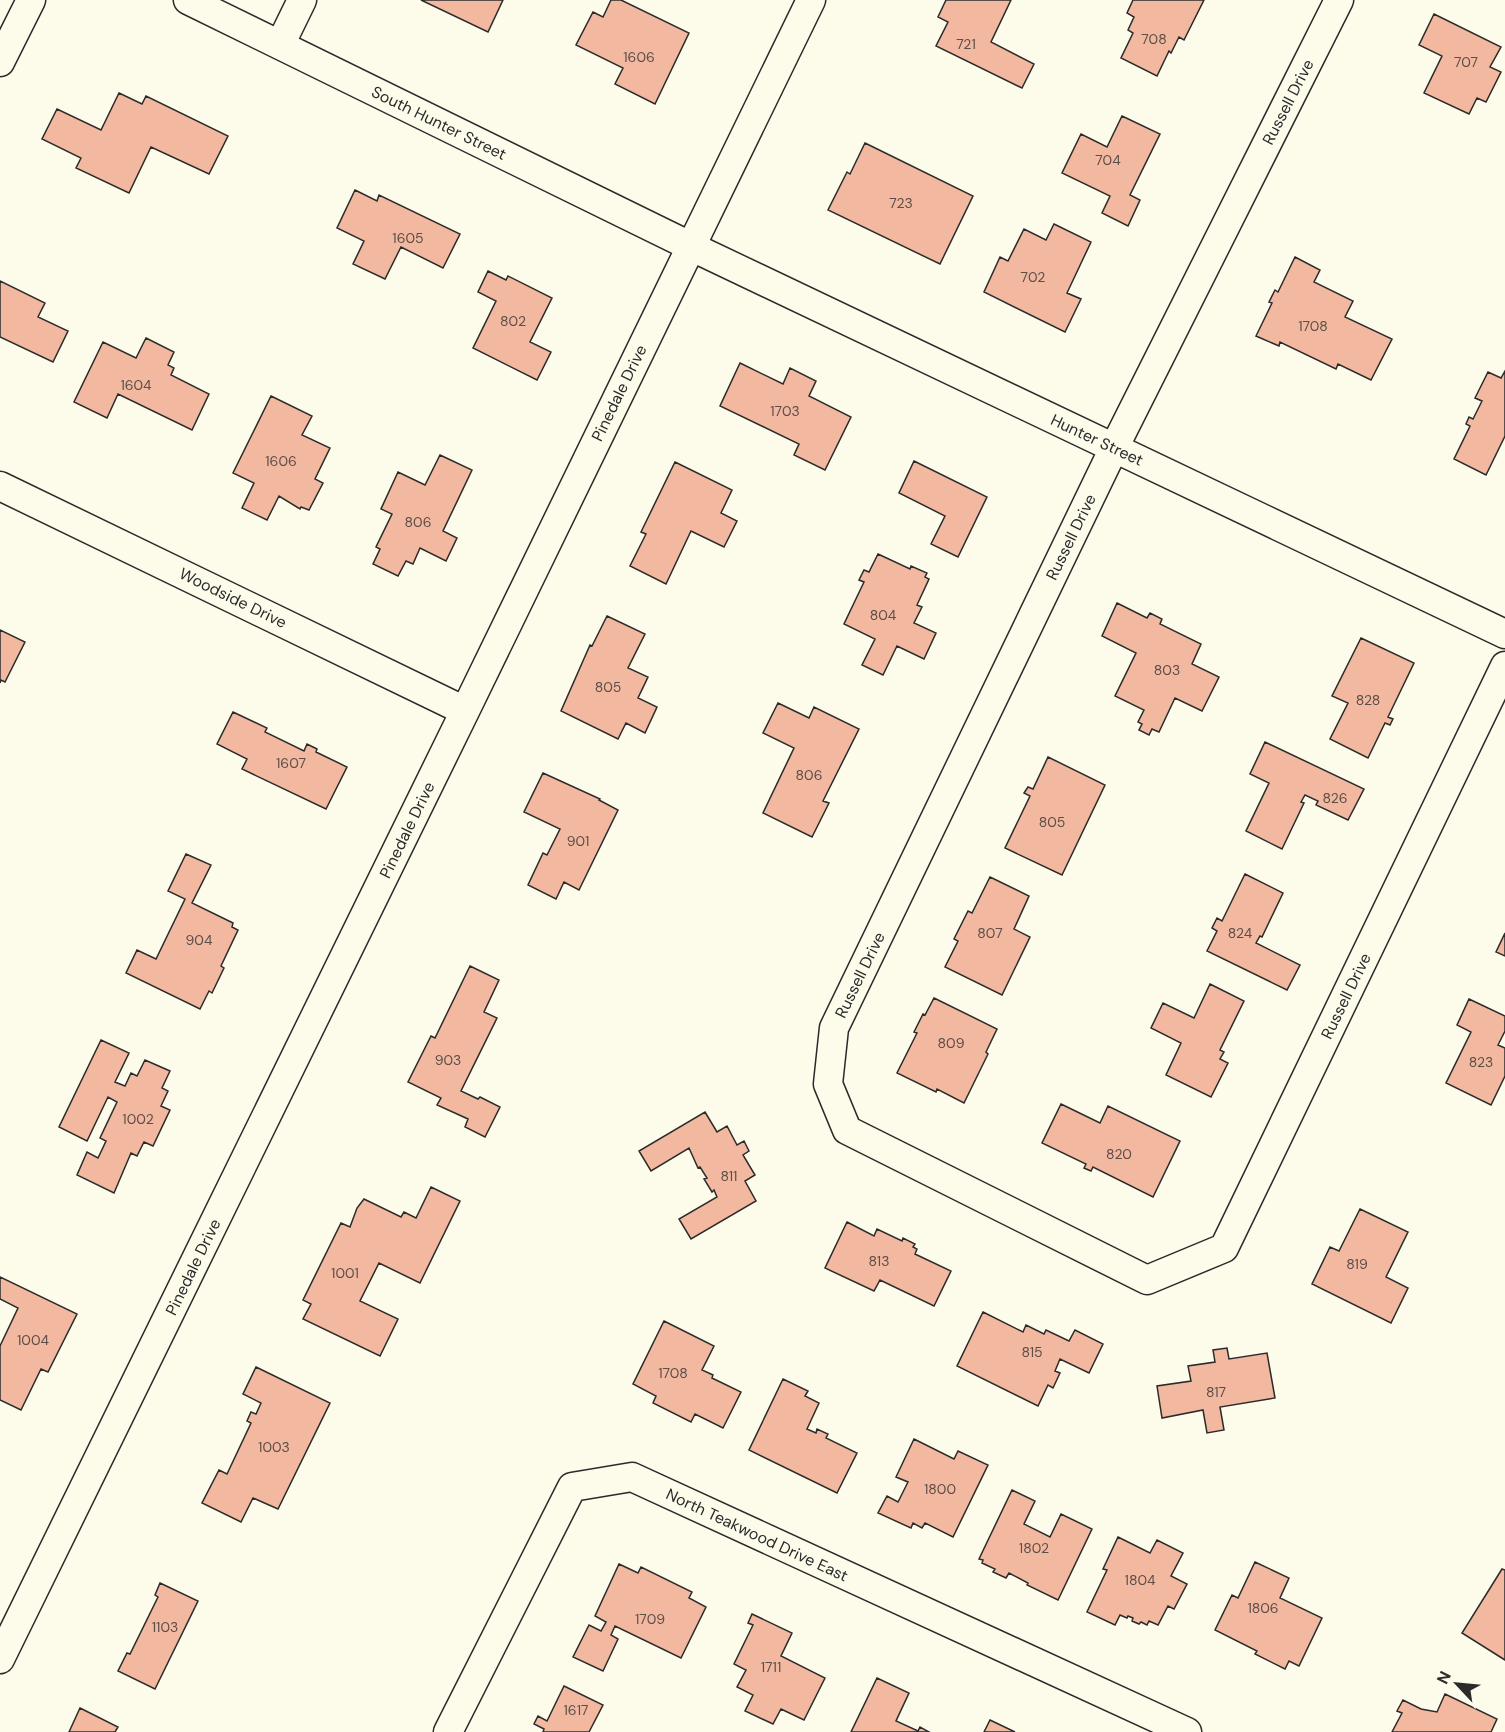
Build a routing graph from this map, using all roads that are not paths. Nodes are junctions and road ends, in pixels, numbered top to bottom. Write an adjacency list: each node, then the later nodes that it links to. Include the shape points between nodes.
1 (31, 0): 7 (street)
2 (188, 0): 6 (street, South Hunter Street)
3 (302, 0): 6 (street)
4 (811, 0): 8 (street, Pinedale Drive)
5 (1339, 0): 9 (street, Russell Drive)
6 (280, 45): 8 (street, South Hunter Street)
7 (0, 62)
8 (690, 246): 9 (street, Hunter Street); 13 (street, Pinedale Drive)
9 (1114, 448): 11 (street, Hunter Street); 12 (street, Russell Drive, via 834,1028 828,1084 847,1130 1147,1280 1224,1248)
10 (0, 486): 13 (street, Woodside Drive)
11 (1505, 634)
12 (1505, 666)
13 (465, 711): 14 (street, Pinedale Drive)
14 (0, 1659)
15 (448, 1732): 16 (street, North Teakwood Drive East, via 572,1487 632,1477)
16 (1187, 1732)

